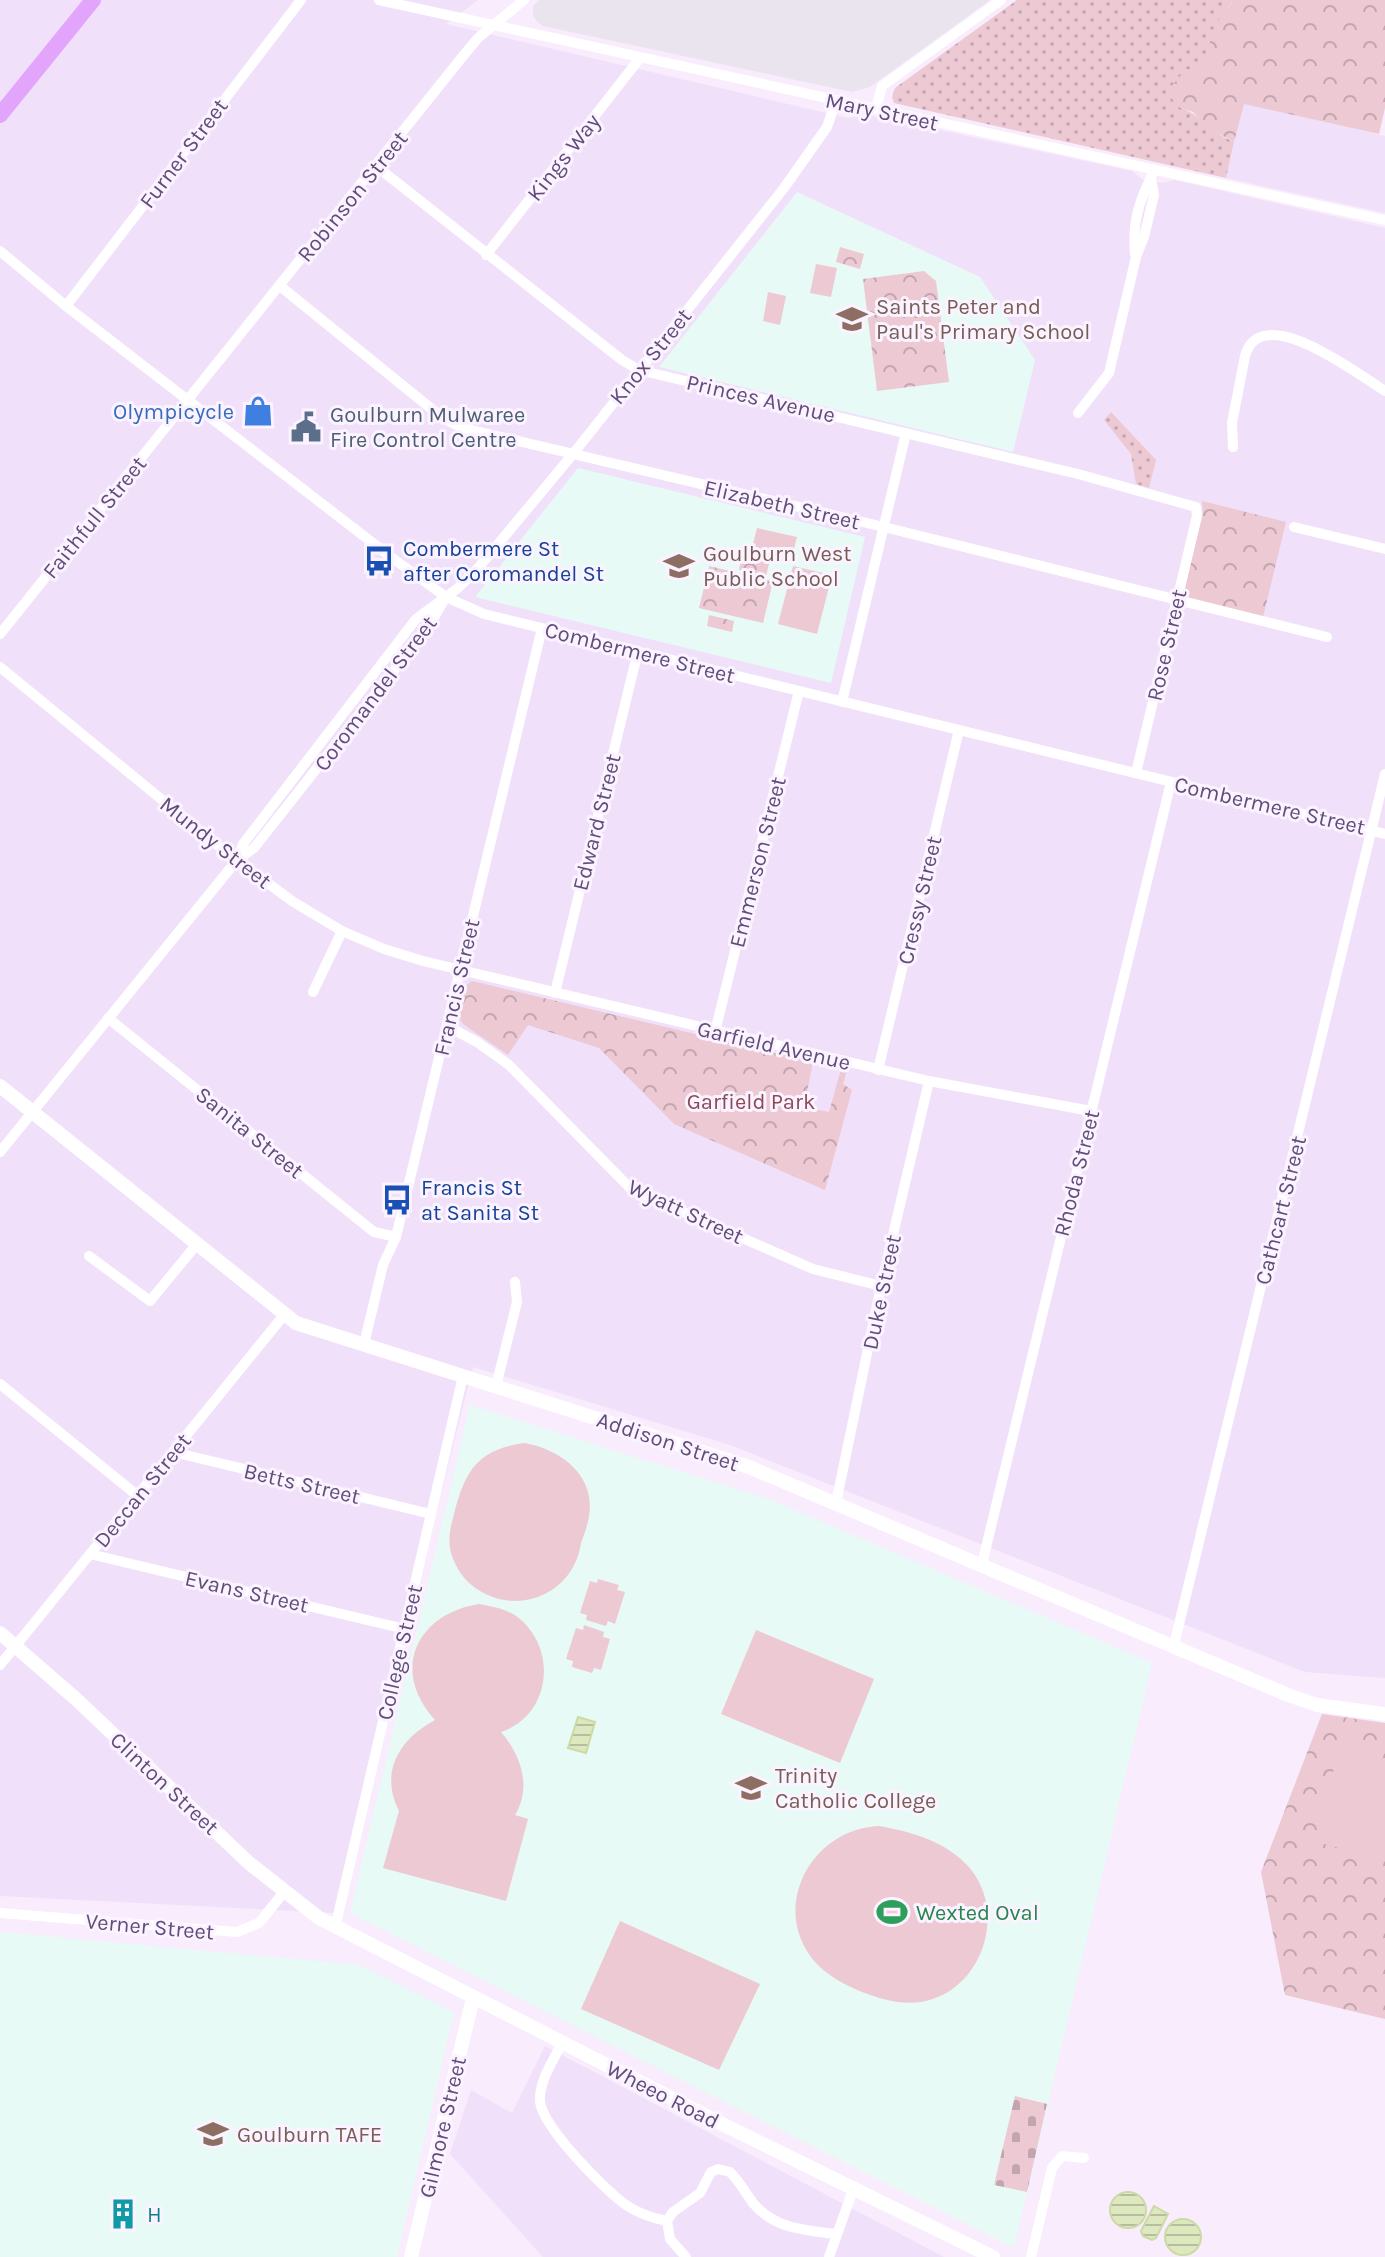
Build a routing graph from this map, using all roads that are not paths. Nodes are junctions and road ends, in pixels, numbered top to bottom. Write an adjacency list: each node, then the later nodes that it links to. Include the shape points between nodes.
1 (79, 0): 10 (main road)
2 (93, 0): 13 (main road)
3 (301, 0): 20 (street, Furner Street)
4 (379, 0): 7 (street, Mary Street)
5 (524, 0): 8 (street, Robinson Street)
6 (1001, 0): 12 (street, via 882,86)
7 (422, 5): 8 (street, Mary Street)
8 (494, 24): 9 (street, Mary Street); 14 (street, Robinson Street)
9 (640, 58): 11 (street, Mary Street); 18 (street, Kings Way)
10 (0, 98)
11 (836, 101): 12 (street, Mary Street); 21 (street, Knox Street, via 827,127 784,188)
12 (876, 109): 15 (street, Mary Street)
13 (0, 115)
14 (376, 166): 18 (street, Princes Avenue); 19 (street, Robinson Street)
15 (1152, 174): 16 (street, Mary Street); 24 (street, via 1154,195 1109,373)
16 (1385, 220)
17 (0, 251): 20 (street, Combermere Street)
18 (486, 255): 21 (street, Princes Avenue)
19 (280, 286): 23 (street, Robinson Street); 27 (street, Elizabeth Street, via 444,419)
20 (66, 306): 23 (street, Combermere Street)
21 (639, 370): 25 (street, Princes Avenue); 27 (street, Knox Street)
22 (1385, 391): 26 (street, via 1320,348 1265,335 1256,338 1245,356 1232,423)
23 (188, 399): 32 (street, Combermere Street); 35 (street, Faithfull Street)
24 (1078, 413)
25 (906, 433): 28 (street, Princes Avenue, via 1192,504); 29 (street)
26 (1233, 447)
27 (573, 454): 29 (street, Elizabeth Street); 32 (street, Knox Street, via 479,567)
28 (1197, 516): 33 (street, Rose Street)
29 (884, 527): 33 (street, Elizabeth Street); 42 (street)
30 (1294, 527): 31 (street)
31 (1385, 549)
32 (446, 597): 34 (street, Combermere Street, via 484,614); 39 (street, Coromandel Street, via 416,619); 40 (street, Coromandel Street)
33 (1177, 600): 36 (street, Elizabeth Street); 46 (street, Rose Street)
34 (542, 628): 37 (street, Combermere Street); 55 (street, Francis Street)
35 (0, 634)
36 (1327, 637)
37 (638, 651): 41 (street, Combermere Street); 57 (street, Edward Street)
38 (0, 667): 53 (street, Mundy Street)
39 (374, 674): 40 (street); 44 (street, Coromandel Street)
40 (385, 682): 45 (street, Coromandel Street)
41 (799, 691): 42 (street, Combermere Street); 60 (street, Emmerson Street)
42 (842, 702): 43 (street, Combermere Street)
43 (959, 730): 46 (street, Combermere Street); 61 (street, Cressy Street)
44 (329, 732): 45 (street); 49 (street, Coromandel Street)
45 (340, 739): 50 (street, Coromandel Street)
46 (1136, 773): 48 (street, Combermere Street)
47 (1385, 774): 51 (street, Cathcart Street)
48 (1171, 782): 51 (street, Combermere Street); 64 (street, Rhoda Street)
49 (286, 788): 50 (street); 53 (street, Coromandel Street, via 243,844)
50 (296, 796): 53 (street, Coromandel Street, via 254,848)
51 (1372, 829): 52 (street, Combermere Street); 85 (street, Cathcart Street)
52 (1385, 834)
53 (237, 860): 54 (street, Mundy Street); 58 (street, Coromandel Street)
54 (342, 931): 55 (street, Mundy Street); 56 (street)
55 (459, 970): 57 (street, Garfield Avenue); 59 (street, Francis Street)
56 (313, 992)
57 (555, 993): 60 (street, Garfield Avenue)
58 (108, 1018): 65 (street, Coromandel Street); 67 (street, Sanita Street, via 374,1232)
59 (447, 1026): 67 (street, Francis Street); 71 (street, Wyatt Street, via 509,1065 631,1189 813,1269)
60 (715, 1032): 61 (street, Garfield Avenue)
61 (878, 1070): 62 (street, Garfield Avenue)
62 (929, 1081): 64 (street, Garfield Avenue); 71 (street, Duke Street)
63 (0, 1086): 65 (street, Addison Street)
64 (1091, 1111): 82 (street, Rhoda Street)
65 (32, 1112): 66 (street, Coromandel Street); 68 (street, Addison Street)
66 (0, 1152)
67 (396, 1237): 73 (street, Francis Street, via 383,1265)
68 (197, 1244): 69 (street, via 150,1301); 72 (street, Addison Street)
69 (89, 1256)
70 (515, 1282): 76 (street, via 517,1302)
71 (881, 1286): 79 (street, Duke Street)
72 (284, 1315): 73 (street, Addison Street); 77 (street, Deccan Street)
73 (364, 1344): 74 (street, Addison Street)
74 (463, 1376): 76 (street, Addison Street); 80 (street, College Street)
75 (0, 1384): 78 (street)
76 (496, 1386): 79 (street, Addison Street, via 749,1467)
77 (173, 1452): 78 (street, Deccan Street); 80 (street, Betts Street)
78 (138, 1496): 81 (street, Deccan Street)
79 (836, 1503): 82 (street, Addison Street)
80 (431, 1514): 83 (street, College Street)
81 (90, 1554): 83 (street, Evans Street); 86 (street, Deccan Street)
82 (982, 1564): 85 (street, Addison Street)
83 (405, 1629): 91 (street, College Street)
84 (0, 1633): 86 (street, Clinton Street)
85 (1174, 1645): 88 (street, Addison Street, via 1317,1705)
86 (16, 1646): 87 (street, Deccan Street); 89 (street, Clinton Street)
87 (0, 1665)
88 (1385, 1714)
89 (284, 1892): 90 (street, Verner Street, via 259,1923 237,1932); 91 (street, Clinton Street)
90 (0, 1913)
91 (335, 1928): 92 (street, Wheeo Road)
92 (473, 1998): 93 (street, Wheeo Road); 98 (street, Gilmore Street)
93 (562, 2043): 95 (street, Wheeo Road); 96 (street, via 541,2090 546,2122 617,2198 642,2214)
94 (1084, 2158): 102 (street, via 1062,2156 1052,2168)
95 (853, 2190): 97 (street); 101 (street, Wheeo Road)
96 (667, 2221): 97 (street, via 700,2193 711,2172 724,2169 773,2221); 99 (street, via 670,2239)
97 (835, 2234): 100 (street)
98 (411, 2257)
99 (686, 2257)
100 (829, 2257)
101 (993, 2257)
102 (1031, 2257)

